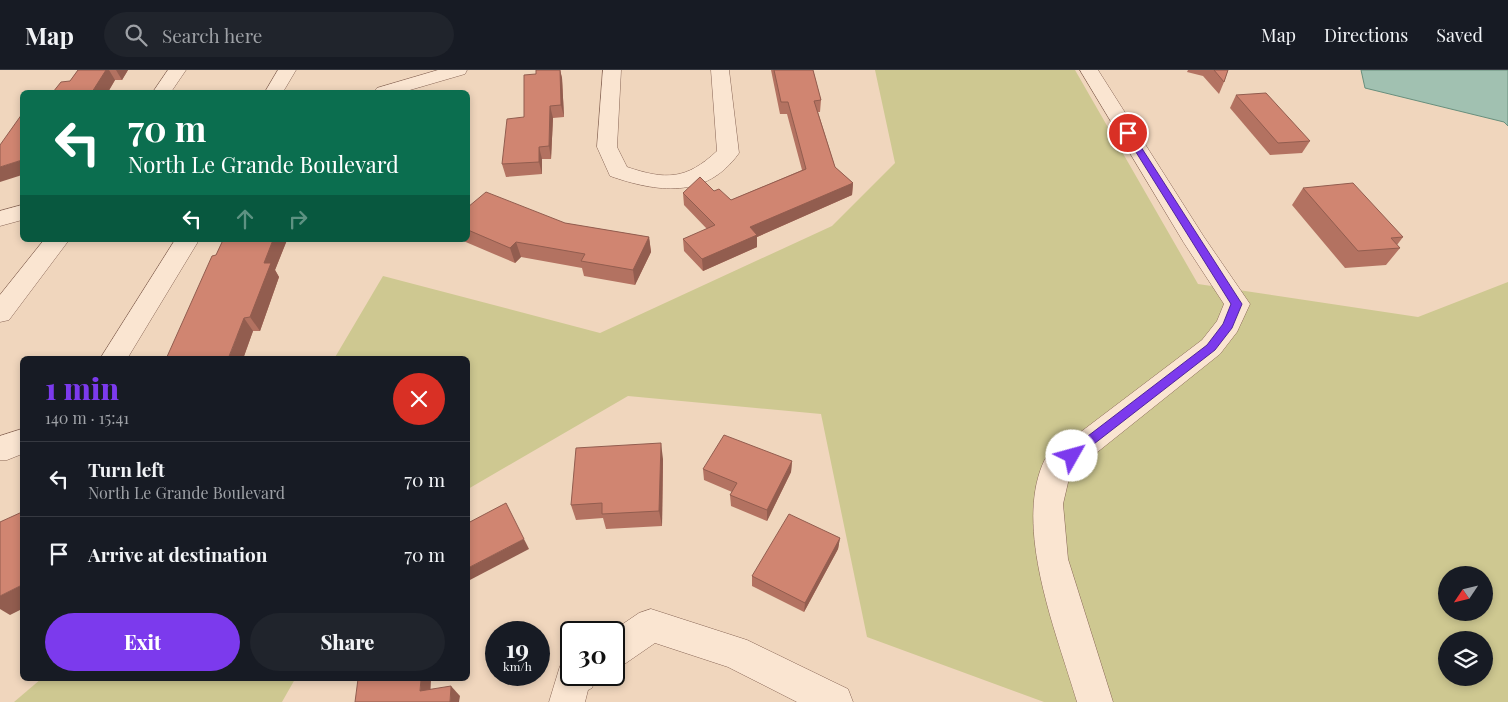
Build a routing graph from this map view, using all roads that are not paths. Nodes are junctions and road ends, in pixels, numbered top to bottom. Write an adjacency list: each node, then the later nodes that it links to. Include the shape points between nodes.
1 (178, 70): 7 (street)
2 (287, 70): 8 (street)
3 (458, 70): 9 (street)
4 (612, 70): 5 (street, via 607,147 618,170 648,182 681,183 712,169 728,153)
5 (720, 70)
6 (1089, 70): 22 (street, via 1237,304 1228,325 1211,348 1056,468 1048,504 1052,559)
7 (163, 90)
8 (275, 90)
9 (391, 90)
10 (20, 213): 11 (street)
11 (0, 219)
12 (55, 242): 14 (street)
13 (186, 242): 15 (street)
14 (0, 313)
15 (115, 356)
16 (20, 442): 17 (street)
17 (0, 448)
18 (625, 643): 21 (street, via 651,625 735,652)
19 (571, 686): 20 (street)
20 (567, 702)
21 (835, 702)
22 (1095, 702)

